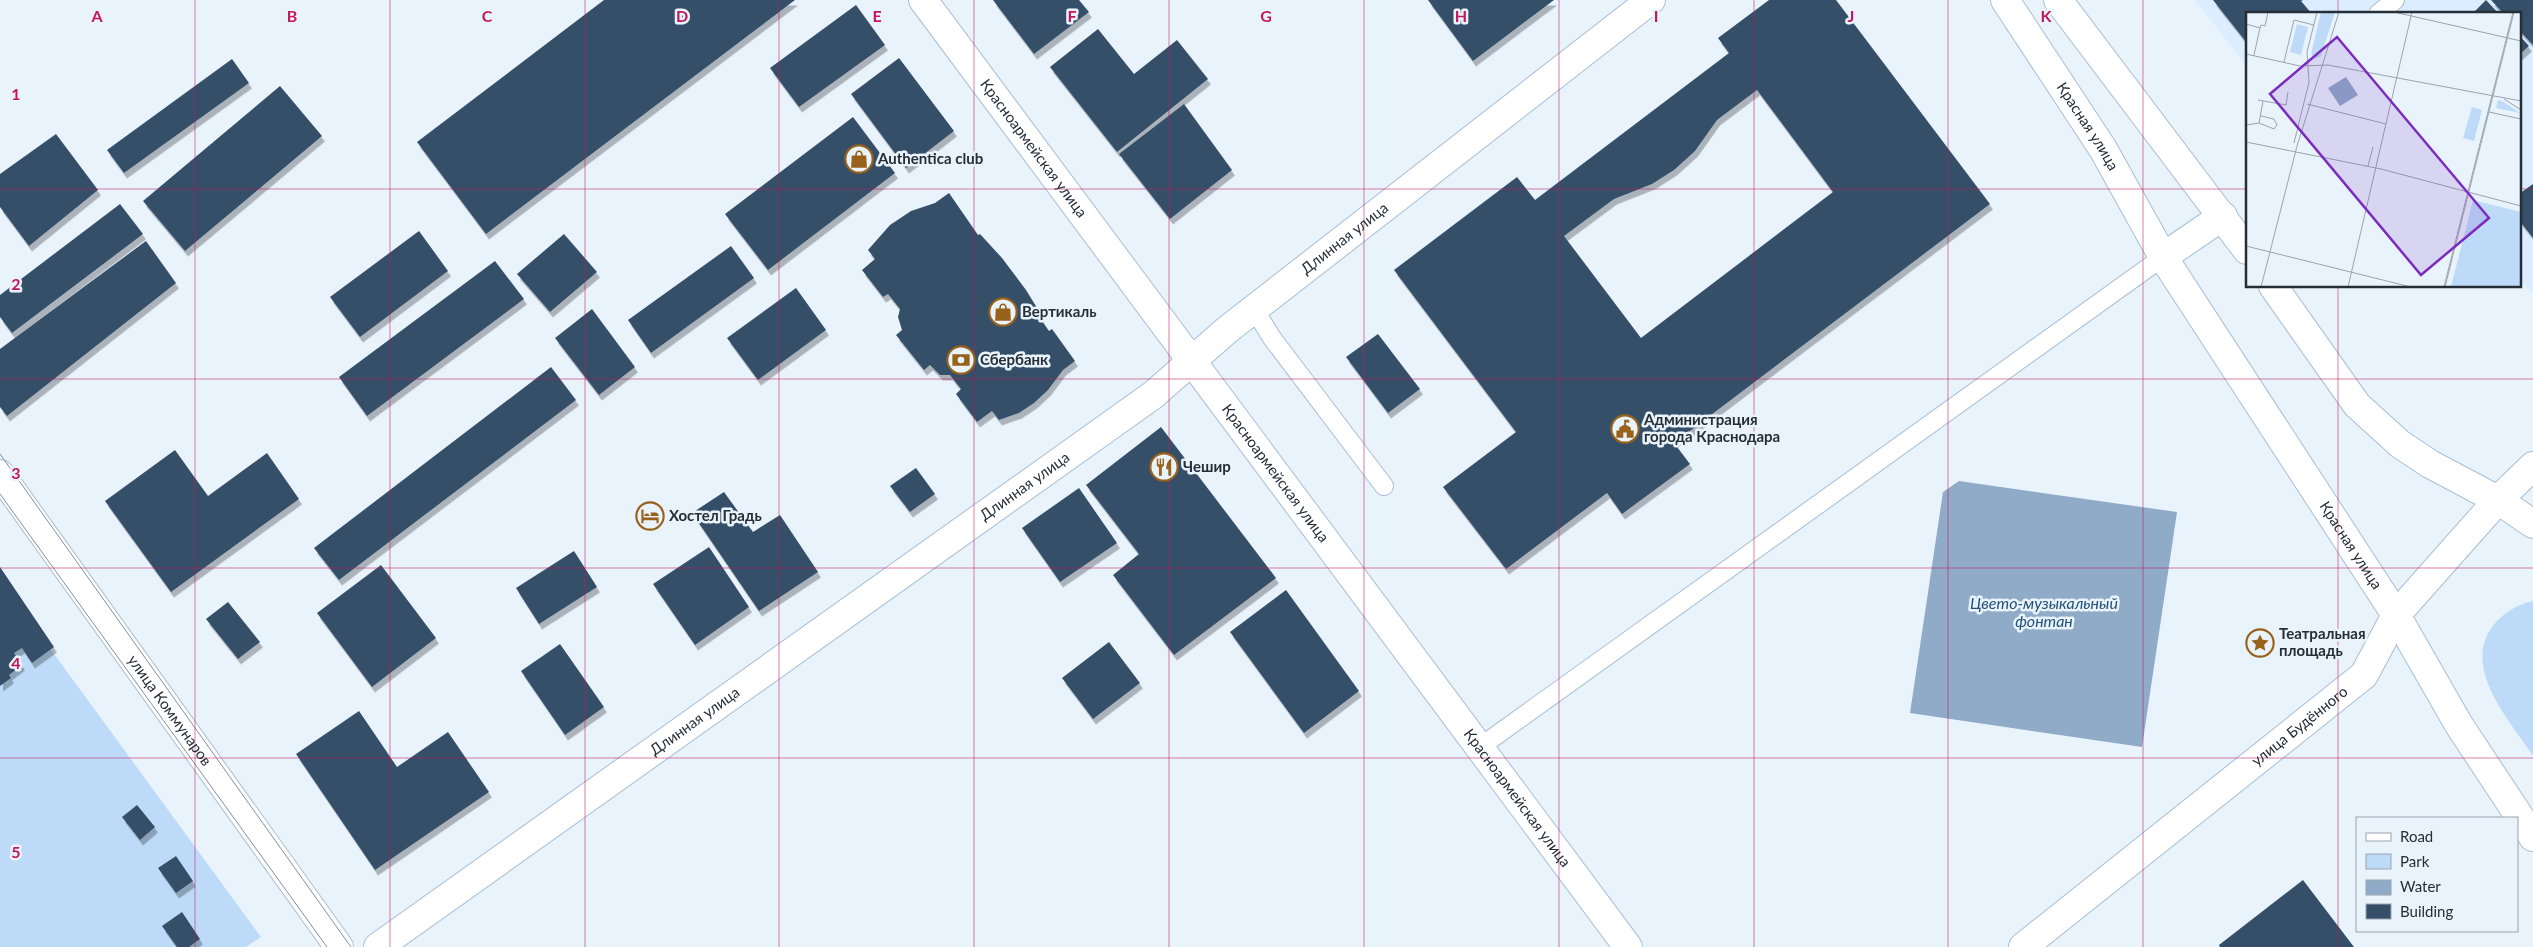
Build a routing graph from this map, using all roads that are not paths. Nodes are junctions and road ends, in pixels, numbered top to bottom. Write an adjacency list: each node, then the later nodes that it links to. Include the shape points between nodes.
1 (924, 0): 12 (street, Красноармейская улица)
2 (1650, 0): 11 (street, Длинная улица)
3 (2006, 0): 9 (street, Красная улица, via 2103,149)
4 (2058, 0): 7 (street)
5 (2395, 0): 6 (lane)
6 (2380, 12)
7 (2223, 216): 8 (street); 9 (street)
8 (2246, 249)
9 (2163, 257): 18 (street, Красная улица); 19 (lane)
10 (2274, 288): 16 (street, via 2356,404 2400,444)
11 (1254, 309): 12 (street, Длинная улица); 15 (lane, via 1272,338)
12 (1191, 361): 19 (street, Красноармейская улица); 22 (street, Длинная улица, via 1153,395)
13 (2533, 466): 16 (street, улица Будённого)
14 (0, 474): 21 (street, улица Коммунаров)
15 (1384, 486)
16 (2498, 500): 17 (street); 18 (street, улица Будённого)
17 (2533, 524)
18 (2396, 615): 20 (street, Красная улица, via 2463,732); 24 (street, улица Будённого, via 2364,675)
19 (1480, 747): 23 (street, Красноармейская улица)
20 (2533, 837)
21 (339, 947)
22 (378, 947)
23 (1628, 947)
24 (2023, 947)

